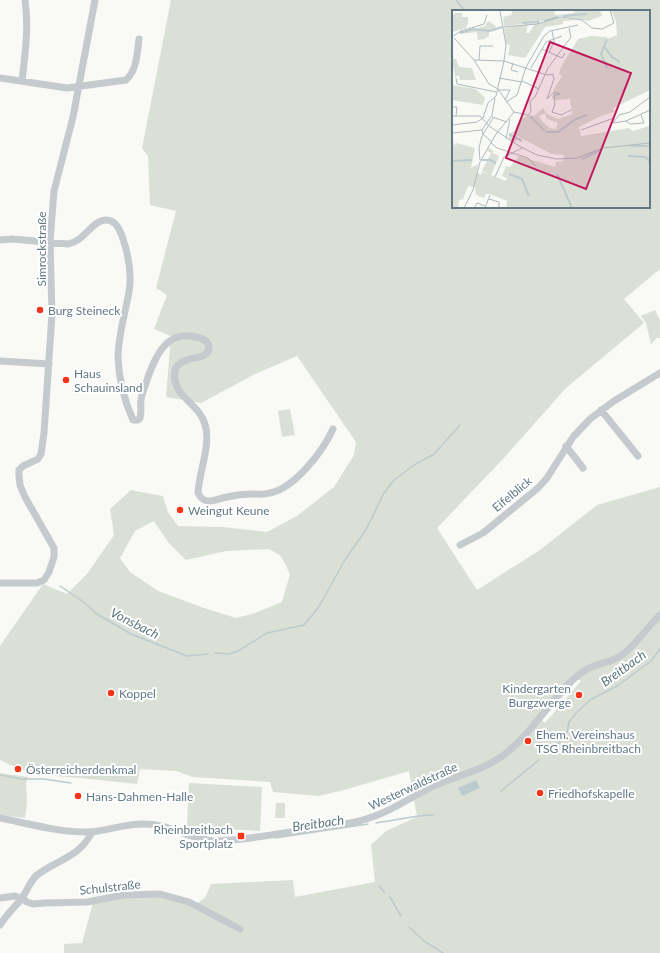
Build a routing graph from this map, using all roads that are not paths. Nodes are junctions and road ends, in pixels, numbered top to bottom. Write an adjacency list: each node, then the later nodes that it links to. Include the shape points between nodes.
1 (25, 0): 5 (street, via 27,15)
2 (95, 0): 6 (street, Simrockstraße)
3 (139, 39): 6 (street, via 134,69 126,80)
4 (0, 78): 5 (street)
5 (22, 81): 6 (street, via 67,88)
6 (78, 87): 8 (street, Simrockstraße, via 54,191)
7 (0, 240): 8 (street)
8 (50, 242): 10 (street, Simrockstraße); 13 (street, via 76,242 99,221 114,222 119,228 127,253 129,287 119,340 119,368 123,393 133,420 140,418 144,390 153,364 165,345 174,338 189,335 206,341 209,348 207,353 182,362 174,372 178,390 200,413 207,432 205,457 198,482 198,494 202,500 206,502 228,496 269,494 279,491 307,468 323,448)
9 (0, 361): 10 (street)
10 (50, 364): 18 (street, Simrockstraße, via 42,454 19,470 20,485 54,548 54,557 47,577 41,581)
11 (660, 373): 12 (street, Eifelblick)
12 (601, 410): 14 (street, Eifelblick); 15 (street)
13 (333, 429)
14 (566, 446): 16 (street); 17 (street, Eifelblick, via 538,488 483,533)
15 (638, 456)
16 (583, 468)
17 (460, 545)
18 (0, 583)
19 (660, 615): 21 (street, Westerwaldstraße, via 619,657 582,671 505,754 488,765 436,785 377,816 341,825 214,841 148,824 130,824)
20 (0, 818): 21 (street, Westerwaldstraße, via 62,831)
21 (92, 832): 23 (street, via 81,848 70,857 32,880)
22 (0, 898): 23 (street, Schulstraße)
23 (22, 898): 24 (street); 25 (street, Schulstraße, via 33,904 87,902 124,895 160,894 189,902)
24 (0, 925)
25 (240, 929)

